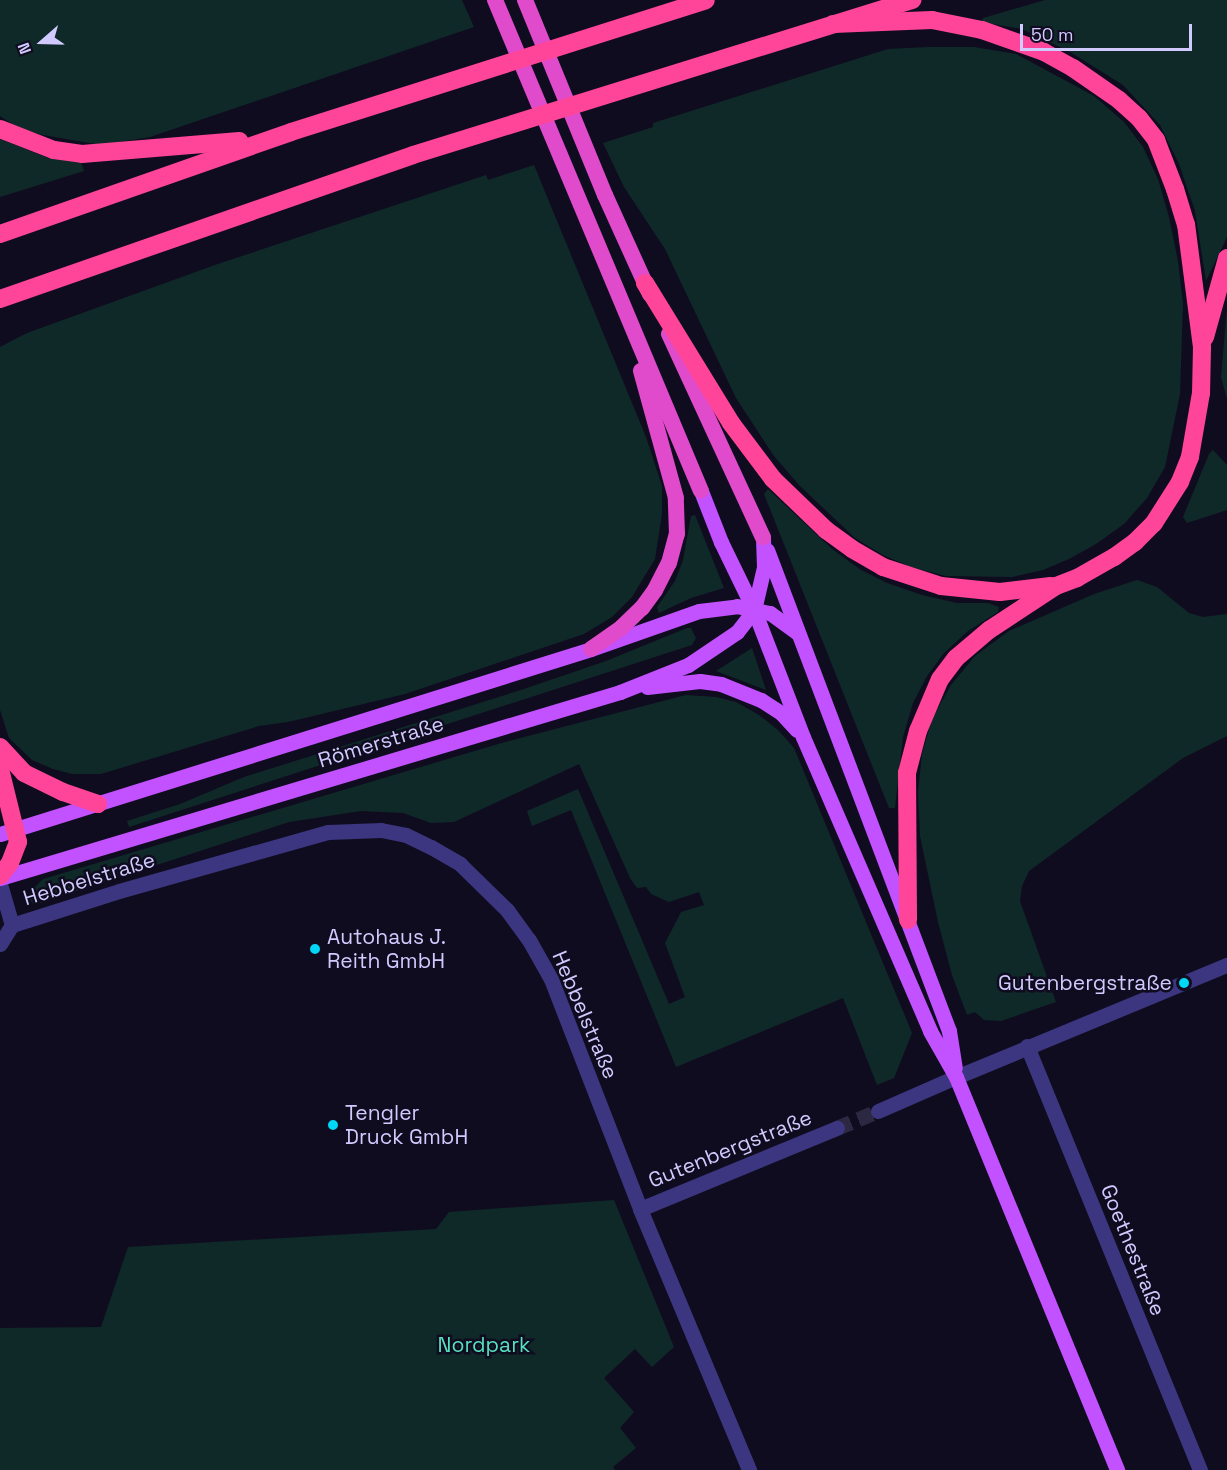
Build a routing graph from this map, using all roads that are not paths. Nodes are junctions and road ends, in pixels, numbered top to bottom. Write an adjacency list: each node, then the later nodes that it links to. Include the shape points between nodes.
1 (495, 0): 17 (highway)
2 (525, 0): 14 (highway)
3 (666, 0): 6 (highway)
4 (706, 0): 6 (highway)
5 (912, 0): 7 (highway)
6 (620, 21): 8 (highway)
7 (833, 24): 15 (highway, via 413,155); 18 (highway, via 932,20 982,30 1044,52 1119,100 1156,140 1175,189 1186,224)
8 (421, 84): 10 (highway); 12 (highway)
9 (0, 129): 10 (highway, via 54,150 82,154)
10 (239, 141): 11 (highway)
11 (0, 225)
12 (0, 234)
13 (1227, 258): 18 (highway)
14 (645, 282): 20 (highway); 21 (highway, via 731,423 773,479 826,530 883,567 940,586 1000,592)
15 (7, 296): 16 (highway)
16 (0, 310)
17 (630, 324): 19 (highway); 24 (highway, via 676,498 677,534 669,563 642,608)
18 (1202, 347): 21 (highway, via 1197,427 1190,457 1167,504 1135,542 1095,568)
19 (701, 491): 22 (main road)
20 (763, 537): 22 (main road, Römerstraße, via 764,567); 23 (main road)
21 (1056, 586): 33 (highway, via 989,630 956,658 927,704 907,772)
22 (754, 610): 23 (main road, Römerstraße, via 770,613); 24 (main road, Römerstraße, via 737,606 699,611); 25 (main road, Römerstraße, via 737,632 705,655); 26 (main road)
23 (798, 633): 33 (main road)
24 (591, 649): 29 (main road, Römerstraße)
25 (620, 692): 26 (main road, via 682,682 721,684 761,700 781,713); 31 (main road, Römerstraße)
26 (804, 737): 38 (main road, via 930,1031)
27 (0, 747): 29 (highway, via 24,773)
28 (0, 769): 30 (highway)
29 (98, 804): 30 (main road, Römerstraße)
30 (8, 832): 31 (highway, via 18,842)
31 (0, 877)
32 (0, 884): 34 (street, Hebbelstraße)
33 (908, 920): 38 (main road, via 950,1031)
34 (12, 925): 35 (street, Hebbelstraße); 41 (street, Hebbelstraße, via 328,832 381,830 431,847 483,884 529,940 551,979)
35 (0, 944)
36 (1227, 965): 37 (street)
37 (1027, 1046): 38 (street); 44 (street, Goethestraße)
38 (956, 1077): 39 (street); 43 (main road)
39 (878, 1110)
40 (837, 1128): 41 (street, Gutenbergstraße)
41 (640, 1209): 42 (street, Hebbelstraße)
42 (749, 1470)
43 (1117, 1470)
44 (1200, 1470)

